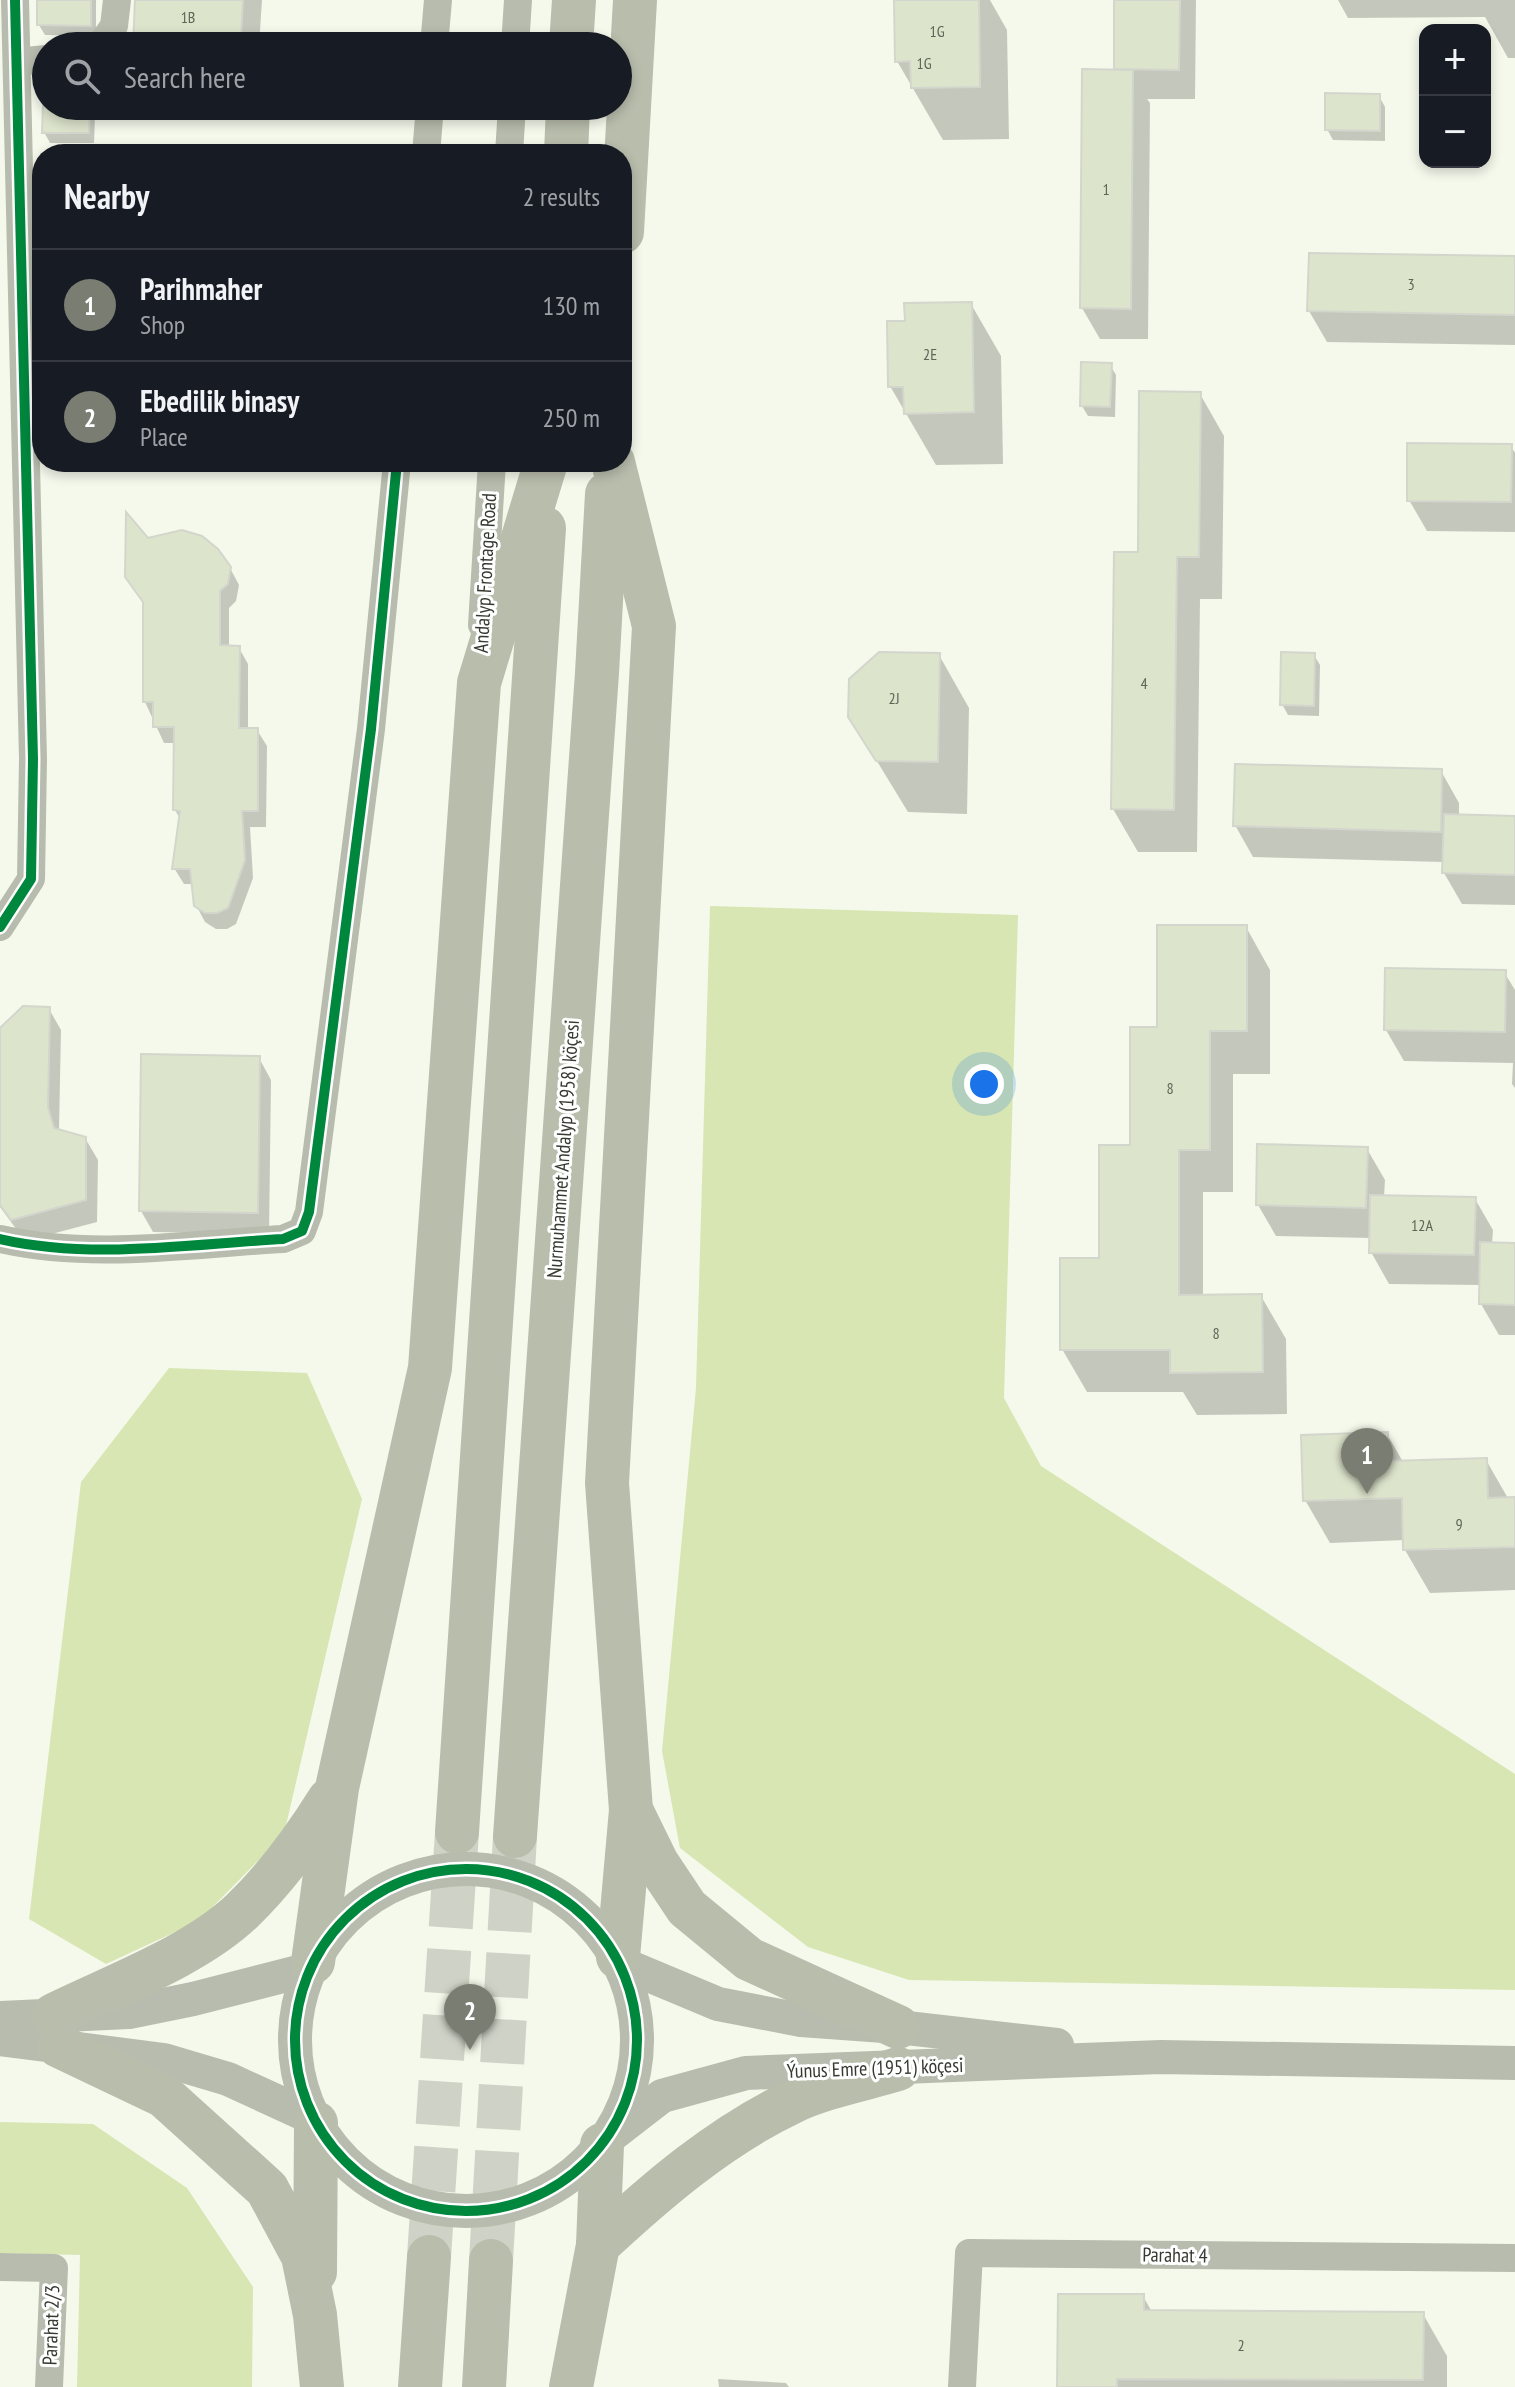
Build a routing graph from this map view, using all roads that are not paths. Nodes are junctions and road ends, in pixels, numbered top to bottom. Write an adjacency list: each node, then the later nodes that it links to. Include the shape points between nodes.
1 (15, 0): 13 (street)
2 (117, 0): 7 (street)
3 (438, 0): 8 (street)
4 (518, 0): 9 (street)
5 (574, 0): 10 (main road)
6 (635, 0): 11 (main road)
7 (110, 32)
8 (435, 32)
9 (516, 32)
10 (572, 32)
11 (632, 54)
12 (32, 60): 13 (street)
13 (17, 62): 22 (street)
14 (429, 120): 18 (street)
15 (511, 120): 19 (street)
16 (567, 120): 20 (main road)
17 (628, 120): 21 (main road)
18 (427, 144)
19 (510, 144)
20 (566, 144)
21 (627, 144)
22 (32, 243): 23 (street)
23 (12, 337): 31 (street, via 33,759 31,879)
24 (396, 472): 32 (street, via 371,729 309,1212 302,1231 283,1239 89,1250)
25 (491, 472): 30 (street, Andalyp Frontage Road)
26 (545, 472): 30 (main road)
27 (547, 472): 35 (main road)
28 (610, 472): 36 (main road, Nurmuhammet Andalyp (1958) köçesi)
29 (614, 472): 34 (main road, via 654,626 607,1483)
30 (479, 683): 33 (main road, via 430,1368)
31 (0, 927)
32 (0, 1239)
33 (337, 1788): 38 (main road); 40 (main road, via 300,1846 240,1912)
34 (631, 1810): 37 (main road); 42 (main road, via 687,1908 749,1959)
35 (457, 1832)
36 (515, 1836)
37 (619, 1960): 38 (street, via 585,1915 540,1885 489,1869 436,1871 385,1889 342,1921); 42 (street, Ýunus Emre (1951) köçesi, via 718,2004 801,2020); 45 (street, via 633,1994 635,2074 623,2111)
38 (311, 1966): 40 (street); 44 (street, via 295,2019 295,2055)
39 (0, 2018): 40 (street)
40 (56, 2030): 41 (street); 44 (street, via 228,2079); 51 (main road, via 164,2096 267,2189 303,2256)
41 (0, 2039)
42 (898, 2048): 43 (street, Ýunus Emre (1951) köçesi); 45 (street, Ýunus Emre (1951) köçesi, via 746,2073 662,2096); 46 (main road, via 793,2101 704,2156)
43 (1515, 2063)
44 (315, 2120): 45 (street, via 351,2167 375,2183 399,2198 453,2211 510,2206 561,2183); 51 (main road)
45 (604, 2142): 46 (main road)
46 (598, 2245): 56 (main road)
47 (429, 2257): 54 (main road)
48 (1515, 2258): 57 (street, Parahat 4, via 969,2253)
49 (491, 2261): 55 (main road)
50 (0, 2267): 52 (street, Parahat 2/3, via 54,2268)
51 (315, 2315): 53 (main road)
52 (49, 2387)
53 (322, 2387)
54 (420, 2387)
55 (484, 2387)
56 (571, 2387)
57 (962, 2387)

